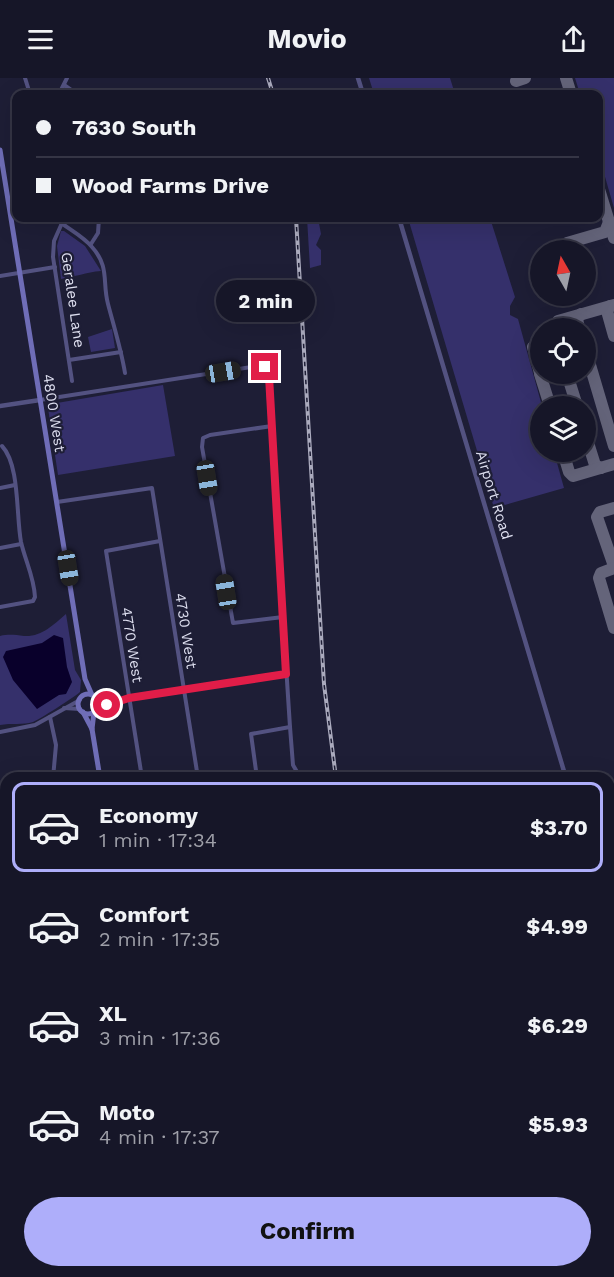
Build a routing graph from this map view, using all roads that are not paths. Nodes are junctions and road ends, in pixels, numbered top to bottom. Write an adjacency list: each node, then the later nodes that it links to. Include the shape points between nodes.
1 (67, 78): 2 (street)
2 (64, 85): 3 (street); 4 (street)
3 (61, 90)
4 (71, 90)
5 (0, 150): 11 (main road, 4800 West)
6 (99, 222): 9 (street, via 99,233)
7 (400, 222): 49 (street, Airport Road)
8 (62, 223): 9 (street); 10 (street, Geralee Lane, via 54,241)
9 (90, 244): 13 (street, via 104,267 107,303)
10 (55, 267): 11 (street); 14 (street, Geralee Lane)
11 (20, 273): 12 (street); 17 (main road, 4800 West)
12 (0, 276)
13 (121, 352): 14 (street); 15 (street)
14 (69, 360): 16 (street, Geralee Lane)
15 (125, 373)
16 (72, 381)
17 (40, 400): 18 (street); 19 (street, via 257,366 265,367 268,373); 23 (main road, 4800 West)
18 (0, 406)
19 (272, 426): 28 (street); 28 (street, via 203,438 233,623)
20 (2, 446): 21 (street, via 8,454)
21 (15, 486): 22 (street); 25 (street)
22 (0, 488)
23 (57, 502): 24 (street, 4730 West, via 152,488); 30 (main road, 4800 West)
24 (160, 541): 31 (street, 4730 West); 34 (street, 4770 West, via 106,550)
25 (21, 544): 26 (street); 27 (street, via 35,597 33,601)
26 (0, 548)
27 (0, 607)
28 (283, 617): 29 (street)
29 (286, 674): 31 (street); 40 (street)
30 (85, 680): 32 (main road, 4800 West); 33 (main road, 4800 West)
31 (183, 689): 34 (street); 46 (street, 4730 West)
32 (94, 697): 33 (main road); 35 (street); 38 (main road, 4800 West)
33 (81, 698): 36 (street); 37 (main road, 4800 West)
34 (129, 698): 35 (street); 45 (street, 4770 West)
35 (114, 701): 38 (street)
36 (64, 708): 37 (street); 39 (street)
37 (81, 711): 38 (main road); 41 (main road, 4800 West)
38 (95, 711): 41 (main road, 4800 West)
39 (50, 717): 42 (street, via 31,727); 43 (street, via 56,745)
40 (290, 727): 47 (street, via 251,734); 48 (street)
41 (92, 729): 44 (main road, 4800 West)
42 (0, 732)
43 (53, 772)
44 (99, 772)
45 (141, 772)
46 (197, 772)
47 (255, 772)
48 (297, 772)
49 (564, 772)

